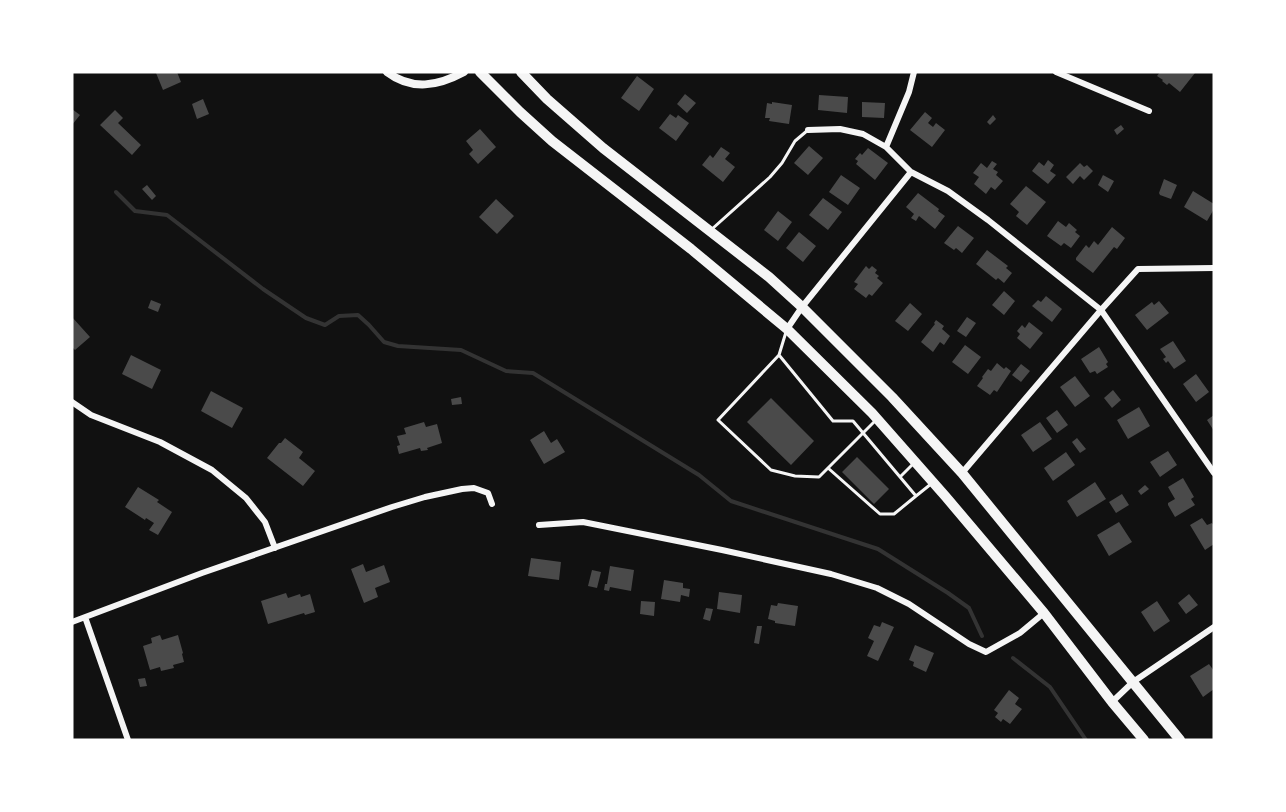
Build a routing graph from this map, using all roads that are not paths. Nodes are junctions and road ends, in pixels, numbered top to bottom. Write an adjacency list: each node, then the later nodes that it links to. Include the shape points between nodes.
1 (387, 72): 2 (main road, via 419,85 432,85)
2 (464, 72)
3 (480, 72): 15 (highway, via 552,141)
4 (521, 72): 11 (highway, via 603,148)
5 (914, 72): 9 (street)
6 (1056, 72): 7 (street)
7 (1149, 111)
8 (808, 130): 9 (street, via 840,129 863,134); 11 (lane, via 795,141 770,177)
9 (886, 147): 10 (street)
10 (911, 172): 13 (street); 14 (street, via 948,191 988,220)
11 (710, 231): 13 (highway)
12 (1214, 268): 14 (street, via 1138,269)
13 (802, 307): 15 (street); 22 (highway)
14 (1101, 310): 22 (street); 23 (street)
15 (787, 329): 16 (lane); 18 (highway)
16 (779, 355): 19 (lane, via 833,421 853,421); 21 (lane, via 718,420 771,470 819,477)
17 (72, 402): 29 (street, via 91,415 160,442 212,470 246,498 265,522)
18 (878, 419): 19 (lane); 20 (highway)
19 (862, 433): 21 (lane); 24 (lane)
20 (916, 462): 24 (lane); 25 (highway)
21 (828, 468): 26 (lane, via 880,514 894,514)
22 (962, 473): 34 (highway)
23 (1214, 473)
24 (900, 477): 26 (lane)
25 (933, 482): 26 (lane); 30 (highway)
26 (916, 496)
27 (492, 504): 29 (street, via 488,493 474,488 452,491 392,507)
28 (539, 525): 30 (street, via 583,522 831,574 877,588 909,604 986,652 1020,633)
29 (275, 548): 31 (street)
30 (1044, 613): 35 (highway)
31 (85, 617): 32 (street); 36 (street)
32 (72, 622)
33 (1214, 627): 34 (street)
34 (1133, 682): 35 (street); 38 (highway)
35 (1112, 702): 37 (highway)
36 (128, 740)
37 (1144, 740)
38 (1180, 740)

